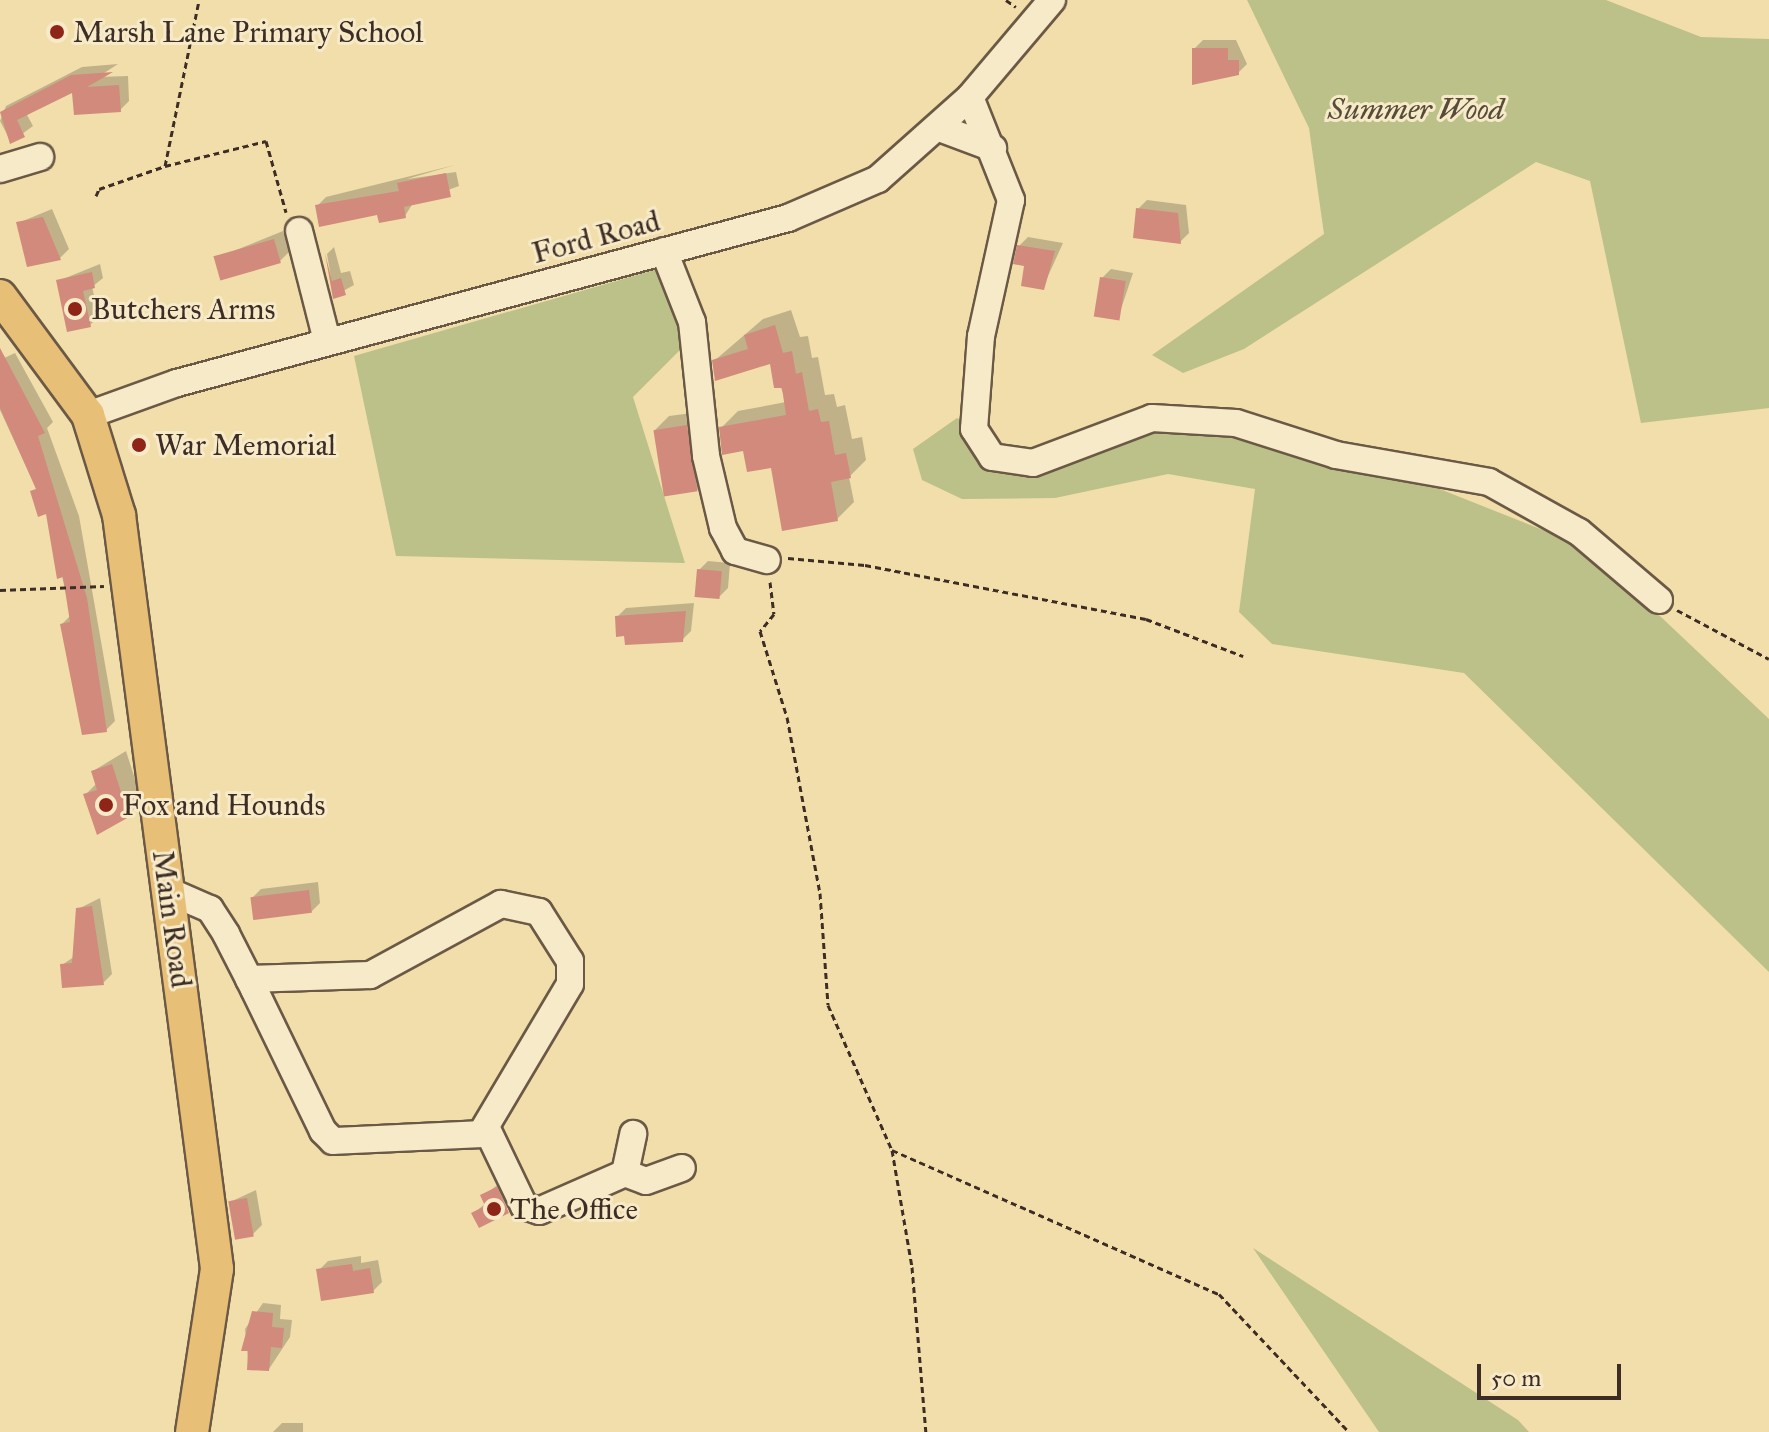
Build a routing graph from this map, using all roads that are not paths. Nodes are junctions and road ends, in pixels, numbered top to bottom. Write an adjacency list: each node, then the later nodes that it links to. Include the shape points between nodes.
1 (1052, 0): 2 (street, Ford Road)
2 (970, 97): 3 (street, Ford Road); 4 (street)
3 (937, 127): 4 (street); 8 (street, Ford Road, via 878,179 788,218)
4 (993, 148): 13 (street, via 1011,200 981,336 974,429 992,457 1033,463 1152,418 1236,423 1336,455 1489,482 1579,532)
5 (40, 157): 6 (street)
6 (0, 169)
7 (299, 231): 10 (street)
8 (664, 251): 10 (street, Ford Road); 12 (street, via 692,322 706,456 723,528 735,551)
9 (0, 296): 11 (main road, Main Road)
10 (327, 341): 11 (street, Ford Road)
11 (88, 415): 14 (main road, Main Road, via 113,479)
12 (767, 560)
13 (1659, 600)
14 (166, 890): 15 (street, via 210,909); 20 (main road, Main Road, via 217,1269)
15 (249, 979): 16 (street, via 333,1141 472,1138); 16 (street, via 359,978 482,909 501,904 539,912 565,944 570,984)
16 (486, 1127): 19 (street, via 524,1206 539,1211)
17 (633, 1134): 19 (street)
18 (682, 1168): 19 (street, via 646,1181)
19 (625, 1173)
20 (192, 1432)

